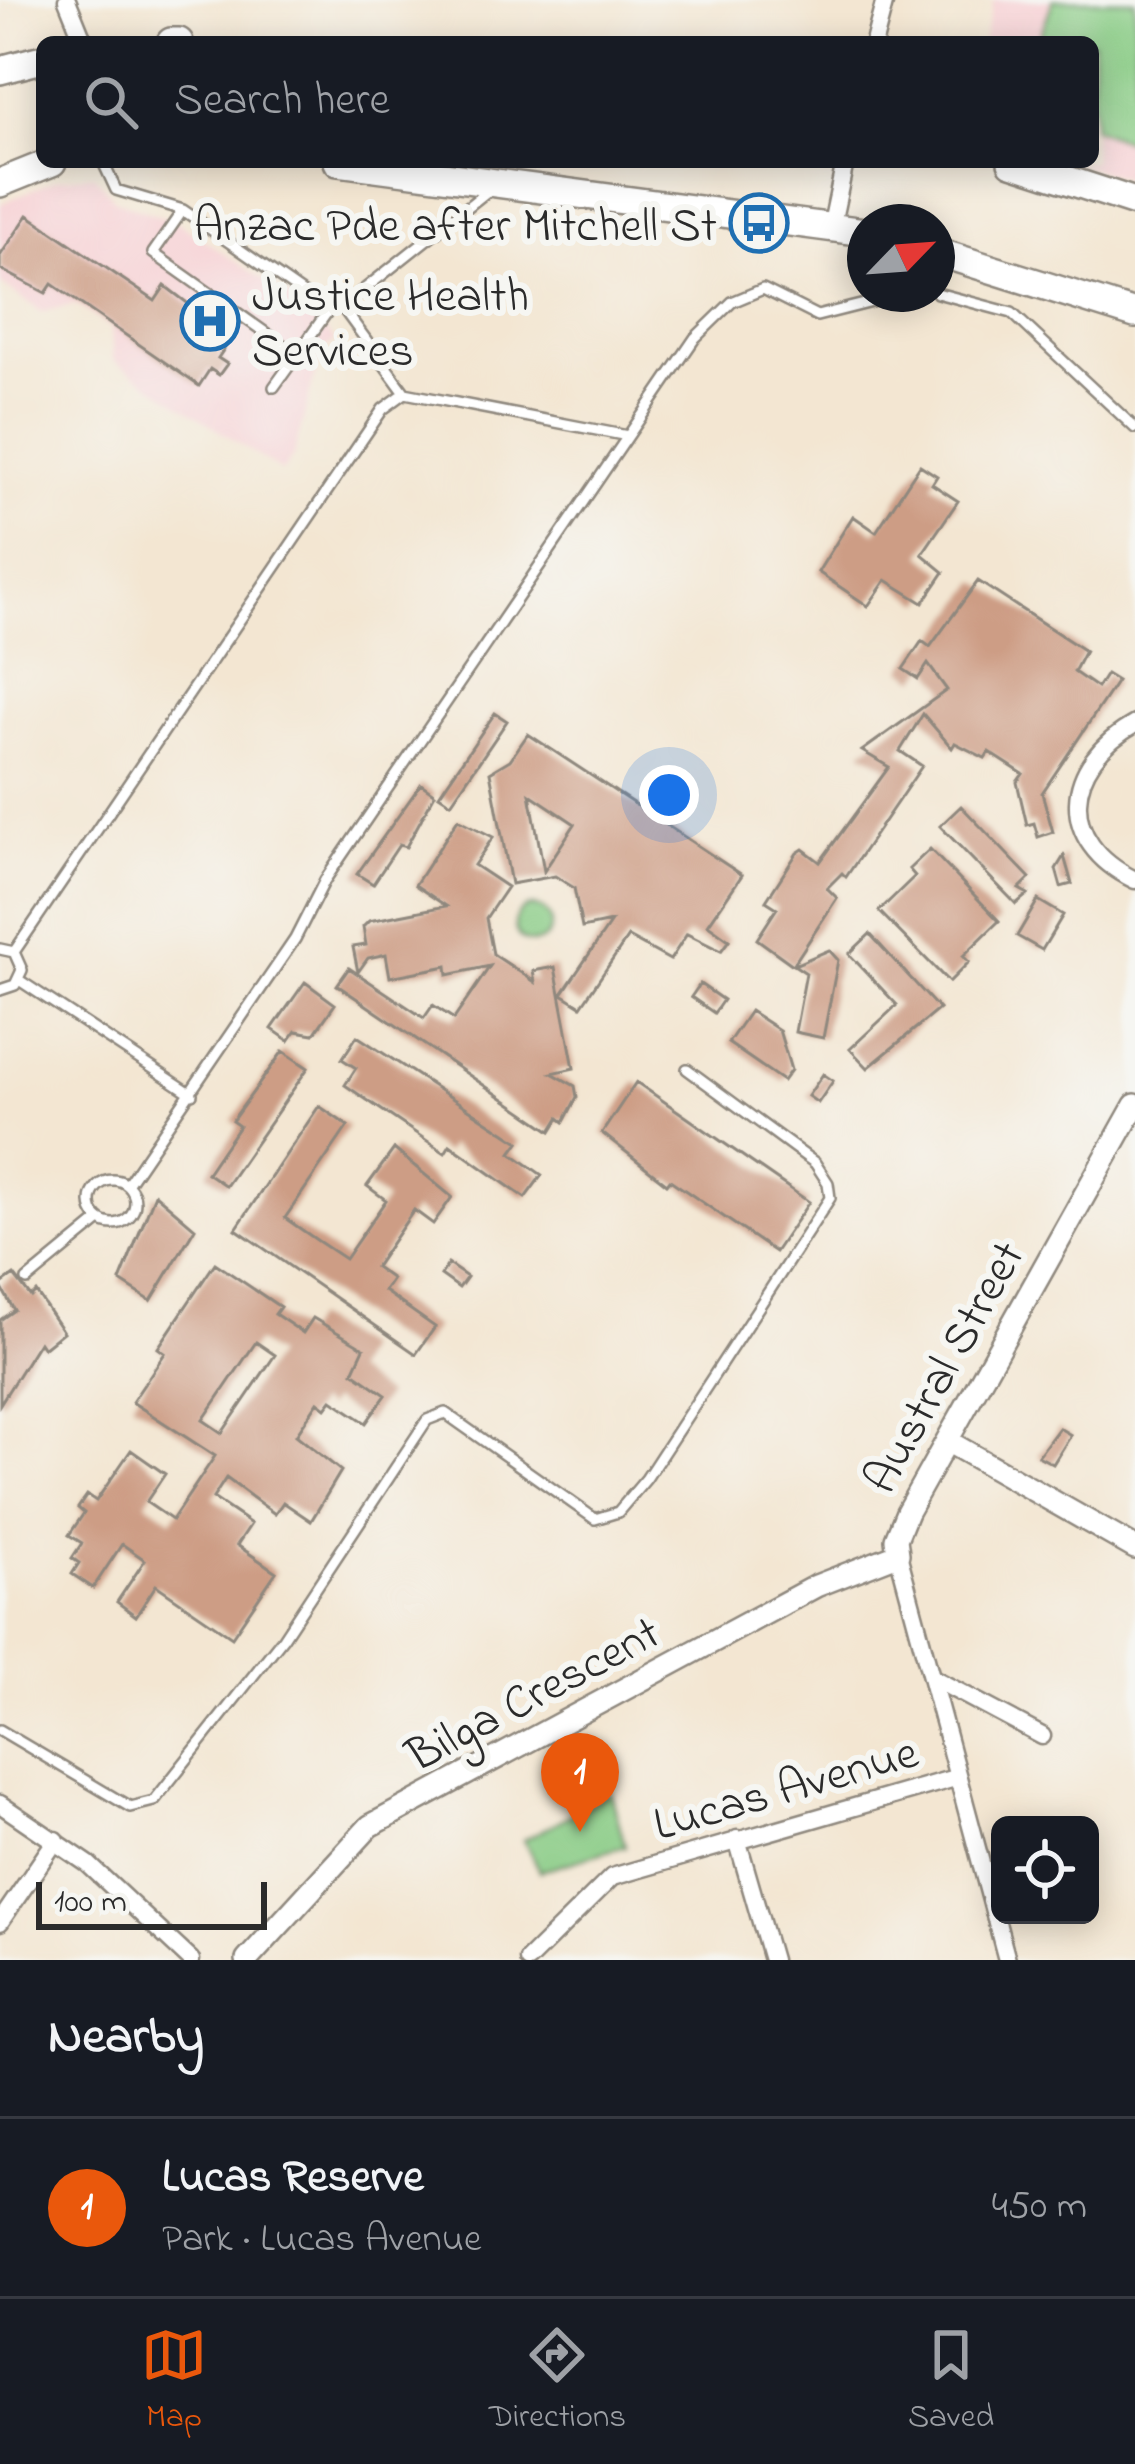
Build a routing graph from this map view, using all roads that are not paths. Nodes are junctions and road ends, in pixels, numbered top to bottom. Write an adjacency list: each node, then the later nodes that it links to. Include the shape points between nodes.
1 (67, 0): 3 (street)
2 (885, 0): 4 (street)
3 (82, 36)
4 (876, 36)
5 (36, 60): 6 (main road)
6 (0, 70)
7 (37, 168): 13 (main road)
8 (106, 168): 15 (lane, via 116,190)
9 (386, 168): 12 (main road)
10 (844, 168): 16 (street)
11 (1030, 168): 14 (main road)
12 (499, 182): 16 (main road); 20 (lane)
13 (0, 183)
14 (1135, 202)
15 (183, 210): 22 (lane); 24 (lane, via 153,253)
16 (832, 224): 17 (main road)
17 (847, 228)
18 (955, 258): 23 (main road)
19 (955, 298): 27 (lane, via 1012,313)
20 (342, 307): 22 (lane); 26 (lane)
21 (847, 308): 28 (lane, via 817,316 763,289 732,302 695,338)
22 (328, 311): 24 (lane)
23 (1135, 314)
24 (297, 355): 25 (lane)
25 (274, 387)
26 (405, 394): 28 (lane); 32 (lane, via 383,409)
27 (1135, 428)
28 (628, 436): 36 (lane, via 325,880)
29 (1135, 724): 30 (street, via 1096,750 1077,798 1094,850)
30 (1135, 880)
31 (0, 949): 32 (lane)
32 (14, 952): 33 (lane)
33 (19, 980): 34 (lane); 36 (lane)
34 (0, 990)
35 (687, 1070): 45 (lane, via 815,1163 830,1198 618,1512 595,1519 565,1502 445,1413 427,1420 283,1638 154,1801 130,1807)
36 (192, 1094): 38 (lane)
37 (1135, 1105): 41 (street, Austral Street)
38 (127, 1185): 39 (lane, via 135,1205 128,1218); 39 (lane, via 114,1180 96,1188 92,1208)
39 (100, 1220): 40 (lane)
40 (27, 1280)
41 (947, 1442): 42 (street); 43 (street, Austral Street, via 900,1527)
42 (1135, 1548)
43 (898, 1554): 44 (street, Austral Street); 53 (street, Bilga Crescent, via 816,1586 370,1826)
44 (931, 1677): 46 (street); 47 (street, Austral Street)
45 (0, 1730)
46 (1042, 1736)
47 (956, 1778): 49 (street, Lucas Avenue); 56 (street, Austral Street)
48 (0, 1804): 50 (street)
49 (737, 1839): 54 (street, Lucas Avenue, via 612,1877); 55 (street)
50 (56, 1840): 51 (street); 52 (street)
51 (0, 1922)
52 (191, 1960)
53 (248, 1960)
54 (529, 1960)
55 (772, 1960)
56 (1006, 1960)

